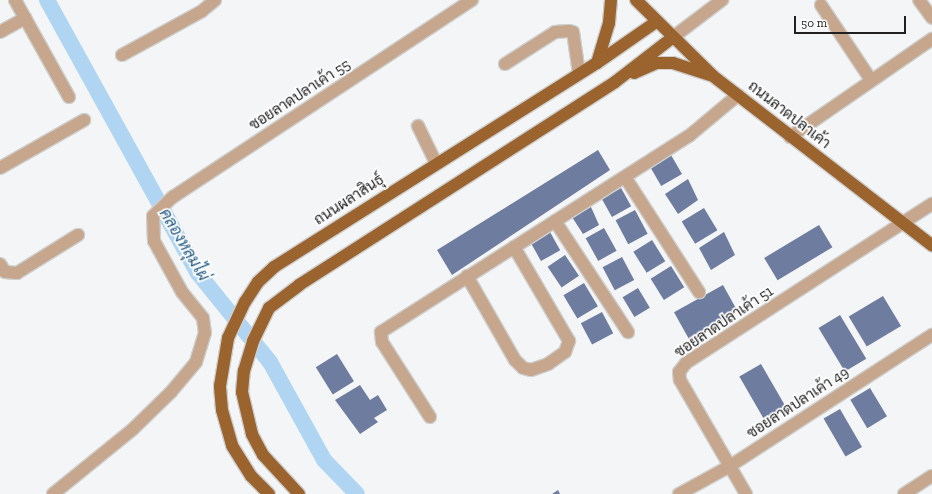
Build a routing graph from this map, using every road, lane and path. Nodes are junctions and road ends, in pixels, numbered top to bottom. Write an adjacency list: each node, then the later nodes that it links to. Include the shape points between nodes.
1 (15, 0): 9 (street)
2 (215, 0): 15 (street, via 202,11)
3 (472, 0): 44 (street, ซอยลาดปลาเค้า 55, via 173,197 152,219 154,241 182,292 203,318 205,334 196,362 171,392 133,429)
4 (611, 0): 16 (main road, via 609,23)
5 (636, 0): 11 (main road, ถนนลาดปลาเค้า)
6 (722, 0): 13 (street)
7 (919, 0): 10 (street)
8 (821, 5): 20 (street)
9 (25, 18): 12 (street); 23 (street)
10 (932, 18)
11 (656, 22): 13 (main road, ถนนลาดปลาเค้า); 16 (main road, ถนนผลาสินธุ์)
12 (0, 32)
13 (672, 38): 19 (main road, ถนนลาดปลาเค้า); 21 (main road)
14 (932, 39): 20 (street)
15 (122, 55)
16 (597, 62): 18 (main road, ถนนผลาสินธุ์)
17 (505, 64): 18 (street, via 555,32 569,31 573,32)
18 (579, 73): 27 (main road, ถนนผลาสินธุ์)
19 (713, 76): 21 (main road, via 673,63 656,63); 22 (main road, ถนนลาดปลาเค้า)
20 (872, 80): 26 (street)
21 (614, 82): 46 (main road, via 277,300 262,320 244,371 242,392 252,434 263,455)
22 (738, 95): 26 (main road, ถนนลาดปลาเค้า); 29 (street, via 688,136)
23 (69, 97)
24 (84, 120): 28 (street)
25 (418, 126): 27 (street)
26 (790, 137): 32 (main road, ถนนลาดปลาเค้า)
27 (436, 163): 45 (main road, ถนนผลาสินธุ์, via 283,261 258,282 245,302 228,338 222,364 222,410 232,445 251,476)
28 (0, 168)
29 (625, 177): 31 (street); 38 (street)
30 (932, 204): 32 (street)
31 (555, 221): 35 (street); 39 (street)
32 (903, 221): 34 (main road, ถนนลาดปลาเค้า); 42 (street, ซอยลาดปลาเค้า 51, via 842,264 686,363 679,372 680,380)
33 (78, 235): 36 (street, via 17,273 5,272)
34 (932, 245)
35 (514, 247): 37 (street); 37 (street, via 569,341 565,352 548,364 531,370 523,368 515,360)
36 (0, 264)
37 (467, 276): 41 (street, via 381,332 382,342)
38 (699, 292)
39 (628, 332)
40 (932, 335): 42 (street, ซอยลาดปลาเค้า 49)
41 (430, 417)
42 (730, 466): 47 (street, ซอยลาดปลาเค้า 49); 48 (street, ซอยลาดปลาเค้า 51)
43 (932, 476): 49 (street)
44 (53, 494)
45 (269, 494)
46 (299, 494)
47 (679, 494)
48 (746, 494)
49 (904, 494)

